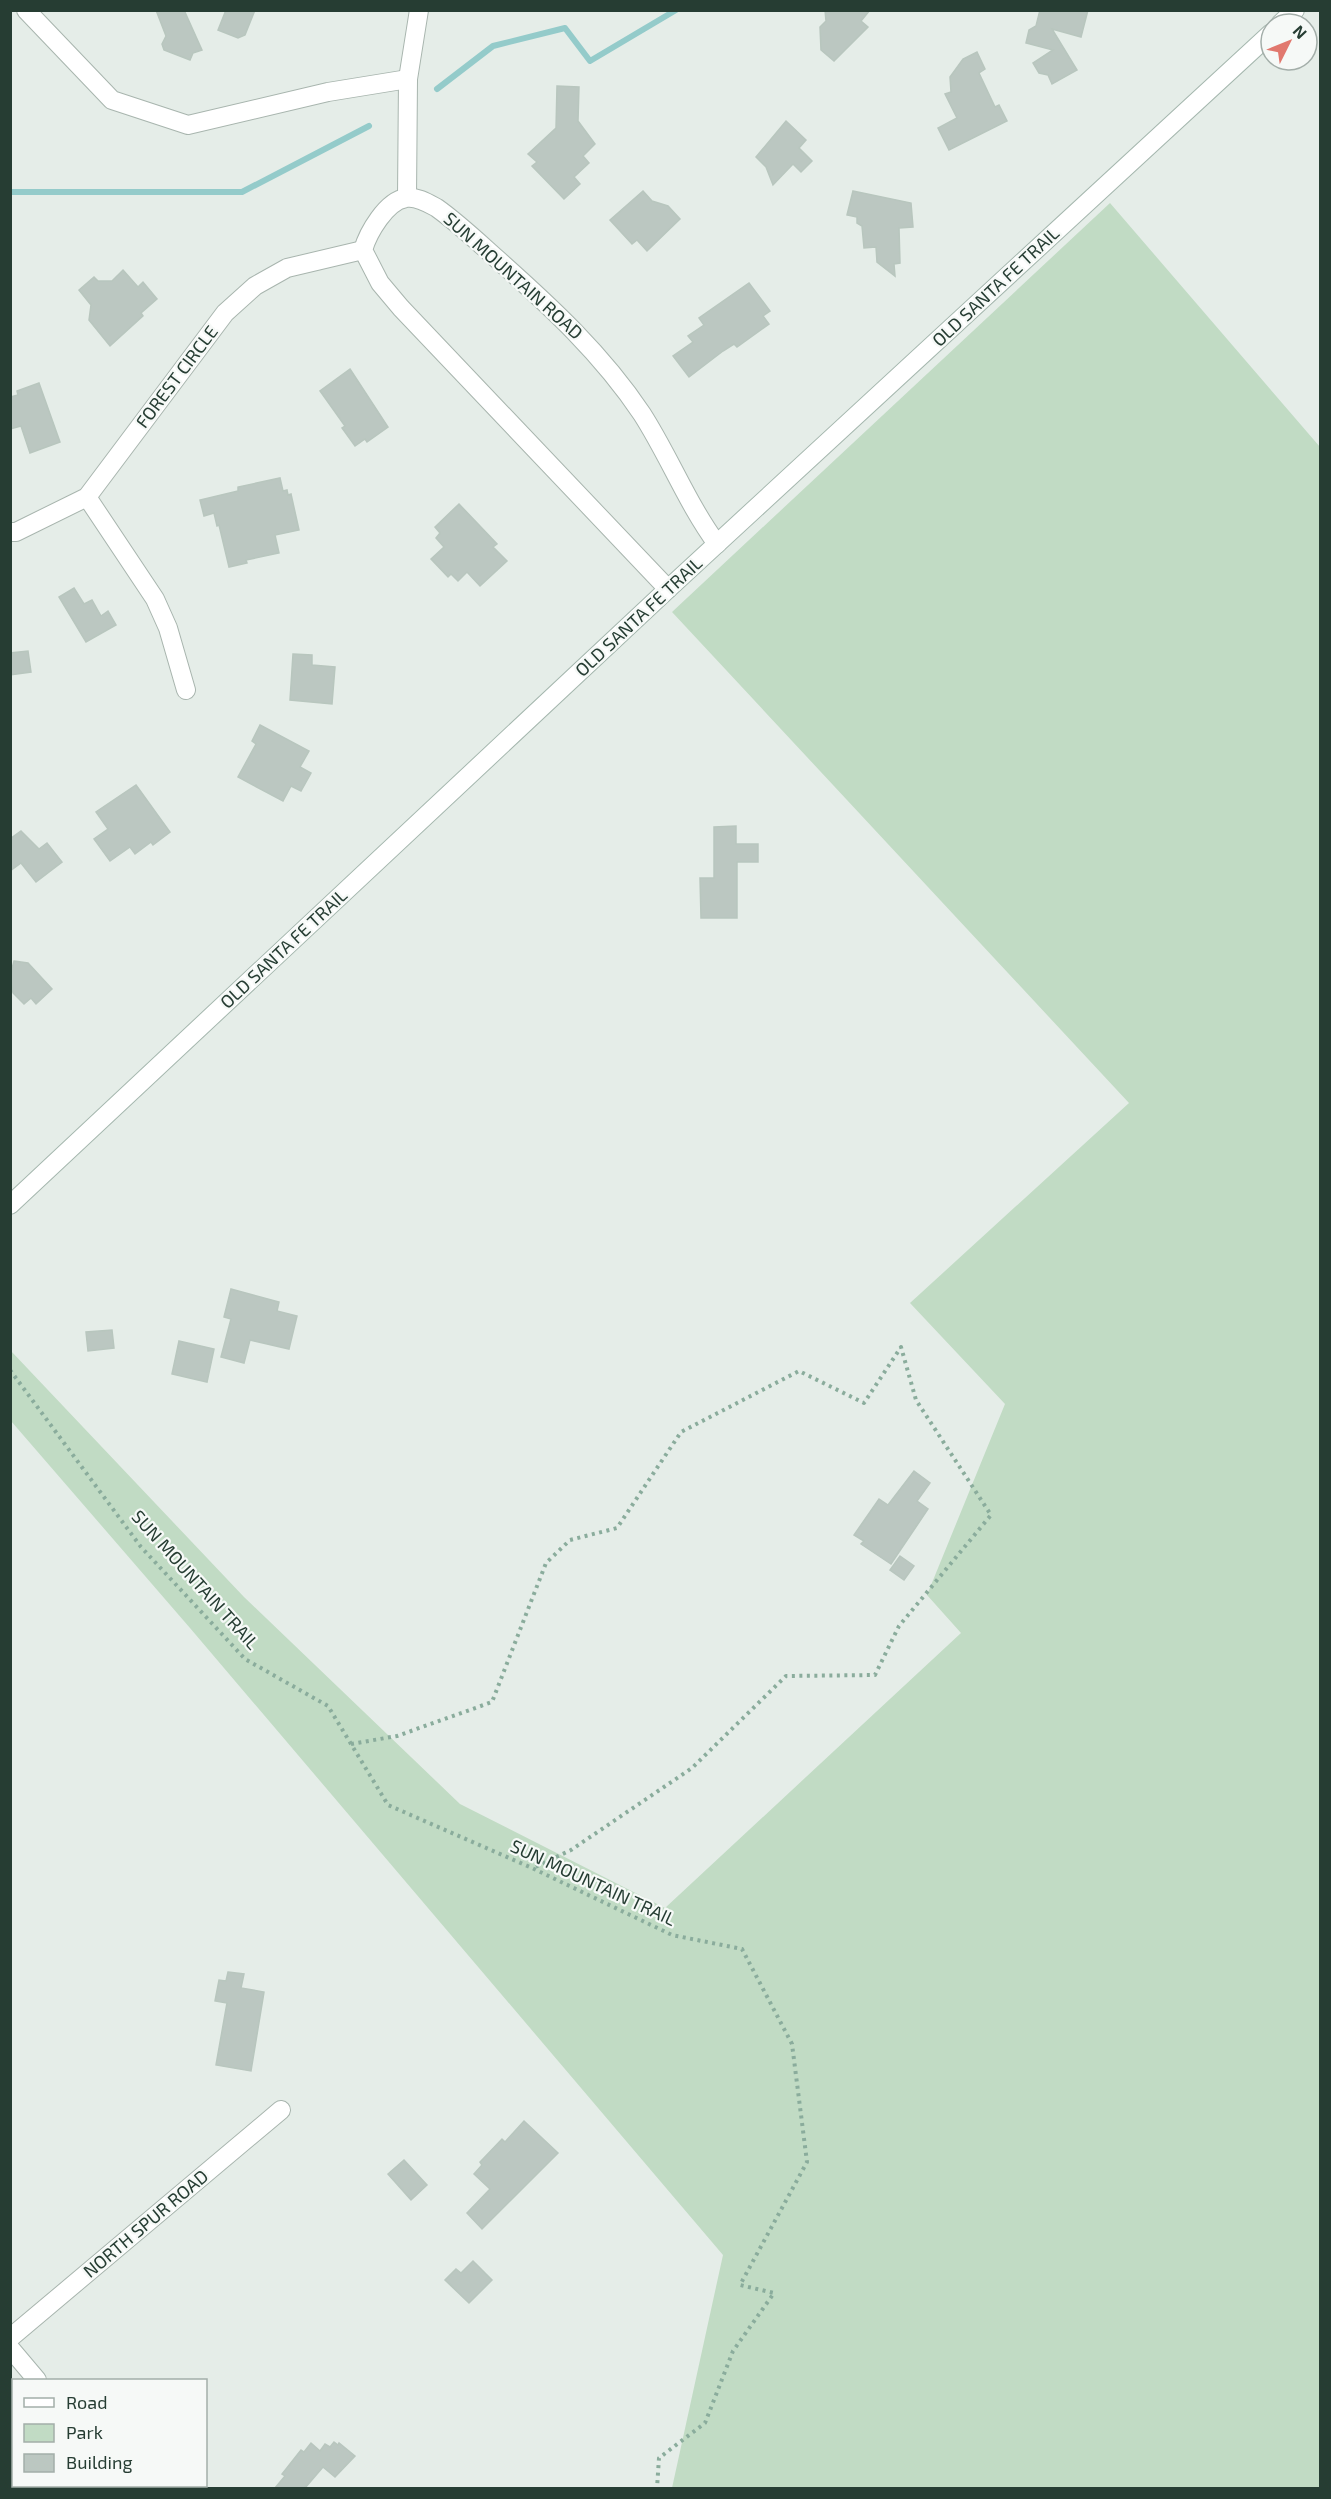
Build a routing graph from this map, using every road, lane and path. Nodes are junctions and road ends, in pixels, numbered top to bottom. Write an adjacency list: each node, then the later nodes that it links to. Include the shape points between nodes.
1 (26, 10): 4 (street, via 112,100 188,125)
2 (419, 10): 4 (street)
3 (1259, 44): 9 (street, OLD SANTA FE TRAIL)
4 (408, 79): 5 (street)
5 (407, 198): 6 (street, via 384,213 368,234); 9 (street, SUN MOUNTAIN ROAD, via 423,201 453,219 546,301 584,341 642,416 695,513)
6 (363, 250): 7 (street, FOREST CIRCLE, via 287,268 255,286 225,313); 10 (street, via 380,283 401,308)
7 (87, 497): 8 (street, FOREST CIRCLE); 11 (street, via 155,599)
8 (10, 532)
9 (717, 544): 10 (street, OLD SANTA FE TRAIL)
10 (668, 589): 12 (street, OLD SANTA FE TRAIL)
11 (186, 690)
12 (10, 1205)
13 (10, 1370): 14 (path, SUN MOUNTAIN TRAIL, via 141,1547 245,1659 328,1706)
14 (351, 1744): 15 (path, SUN MOUNTAIN TRAIL, via 388,1805); 15 (path, via 397,1736 492,1702 546,1563 570,1540 616,1528 681,1432 799,1371 864,1403 902,1347 916,1400 991,1515 899,1626 875,1675 786,1676 692,1768 571,1850)
15 (532, 1868): 20 (path, SUN MOUNTAIN TRAIL, via 672,1935 742,1949 792,2044 807,2162 740,2285 774,2293 733,2351 705,2423 659,2458)
16 (281, 2110): 17 (street, NORTH SPUR ROAD)
17 (10, 2338)
18 (10, 2348): 19 (street)
19 (36, 2379)
20 (657, 2488)

